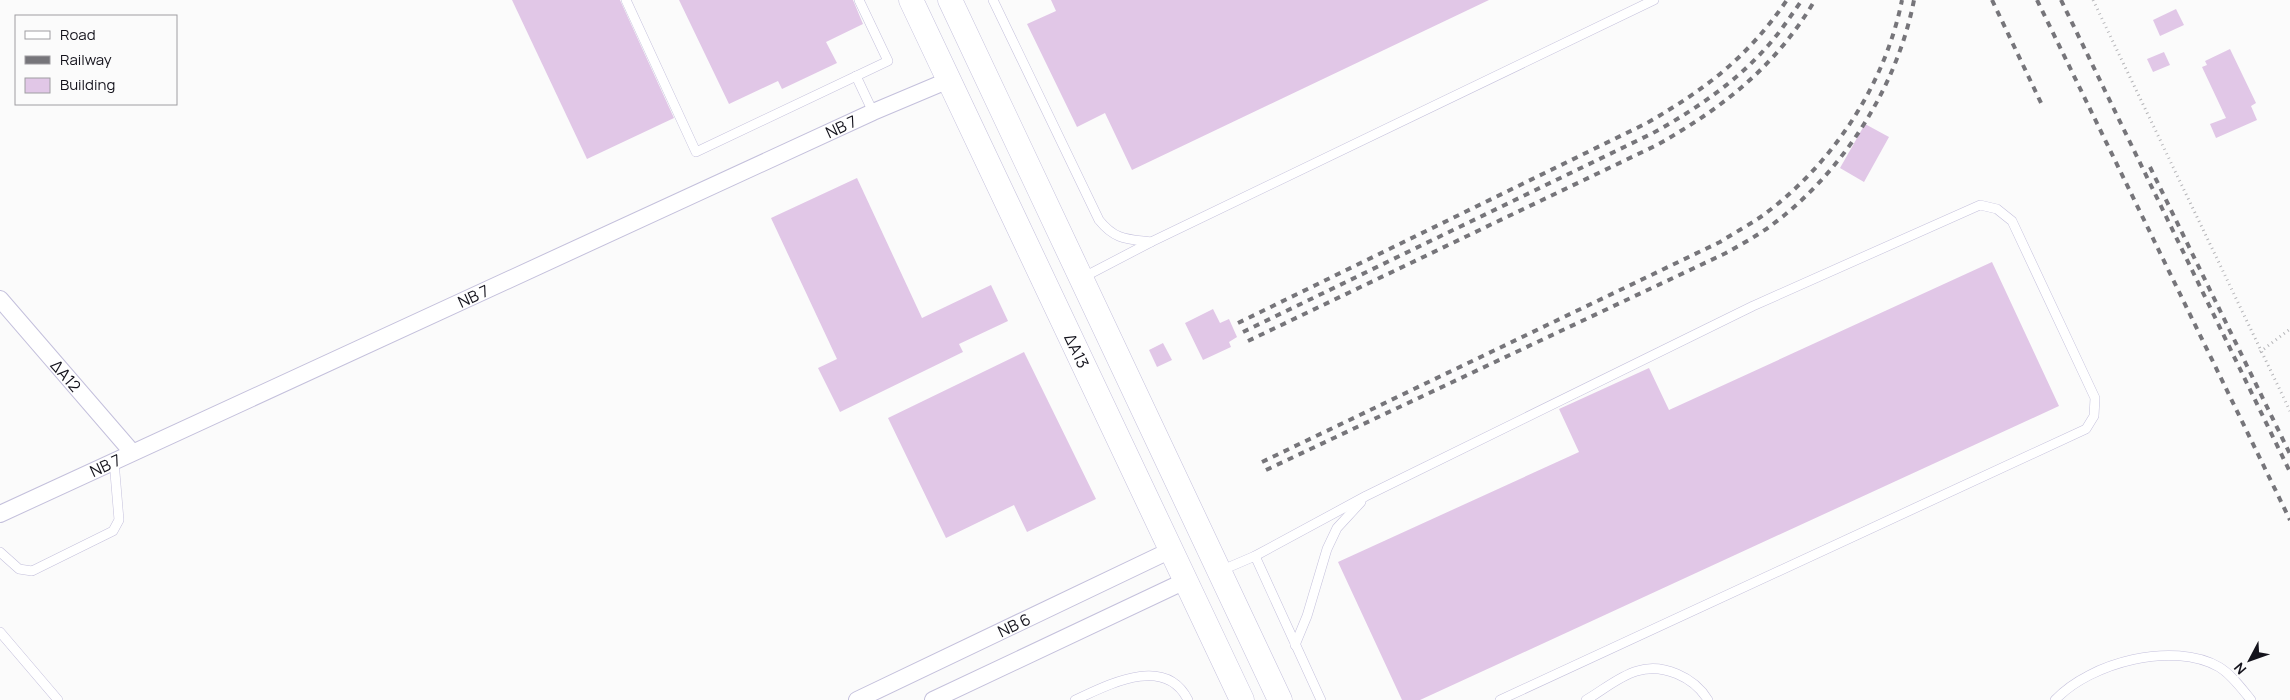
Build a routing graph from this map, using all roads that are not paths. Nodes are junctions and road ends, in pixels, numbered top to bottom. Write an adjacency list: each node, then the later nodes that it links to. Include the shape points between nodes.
1 (626, 0): 8 (lane, via 696,152)
2 (859, 0): 8 (lane, via 888,61)
3 (911, 0): 9 (street, ΔΑ13)
4 (950, 0): 7 (street, ΔΑ13)
5 (993, 0): 11 (lane, via 1099,220 1108,232 1120,238)
6 (1654, 0): 11 (lane)
7 (980, 64): 9 (street); 12 (street, ΔΑ13)
8 (856, 76): 10 (lane)
9 (949, 80): 10 (street, ΝΒ 7); 18 (street, ΔΑ13)
10 (873, 112): 14 (street, ΝΒ 7)
11 (1151, 242): 12 (lane)
12 (1080, 279): 21 (street, ΔΑ13)
13 (0, 299): 14 (street, ΔΑ12)
14 (132, 452): 15 (street, ΝΒ 7)
15 (114, 461): 17 (street, ΝΒ 7); 19 (lane, via 120,520 113,530 32,571 19,569)
16 (1366, 496): 20 (lane); 24 (lane, via 1337,528); 33 (lane, via 1753,306 1980,205 1997,208 2012,221 2095,398 2094,416 2086,429)
17 (0, 514)
18 (1171, 550): 21 (street); 22 (street, ΔΑ13); 26 (street, ΝΒ 6)
19 (0, 552)
20 (1255, 556): 21 (lane); 24 (lane)
21 (1214, 562): 22 (street); 31 (street, ΔΑ13)
22 (1186, 581): 27 (street, ΝΒ 6); 30 (street, ΔΑ13)
23 (0, 632): 25 (lane)
24 (1295, 645): 32 (lane)
25 (58, 700)
26 (857, 700)
27 (933, 700)
28 (1075, 700): 29 (lane, via 1118,680 1157,676 1172,682)
29 (1188, 700)
30 (1242, 700)
31 (1280, 700)
32 (1321, 700)
33 (1500, 700)
34 (1586, 700): 35 (lane, via 1635,671 1647,669 1665,670 1684,677 1702,690)
35 (1708, 700)
36 (2056, 700): 37 (lane, via 2084,679 2116,665 2158,655 2194,657 2220,668)
37 (2251, 700)

